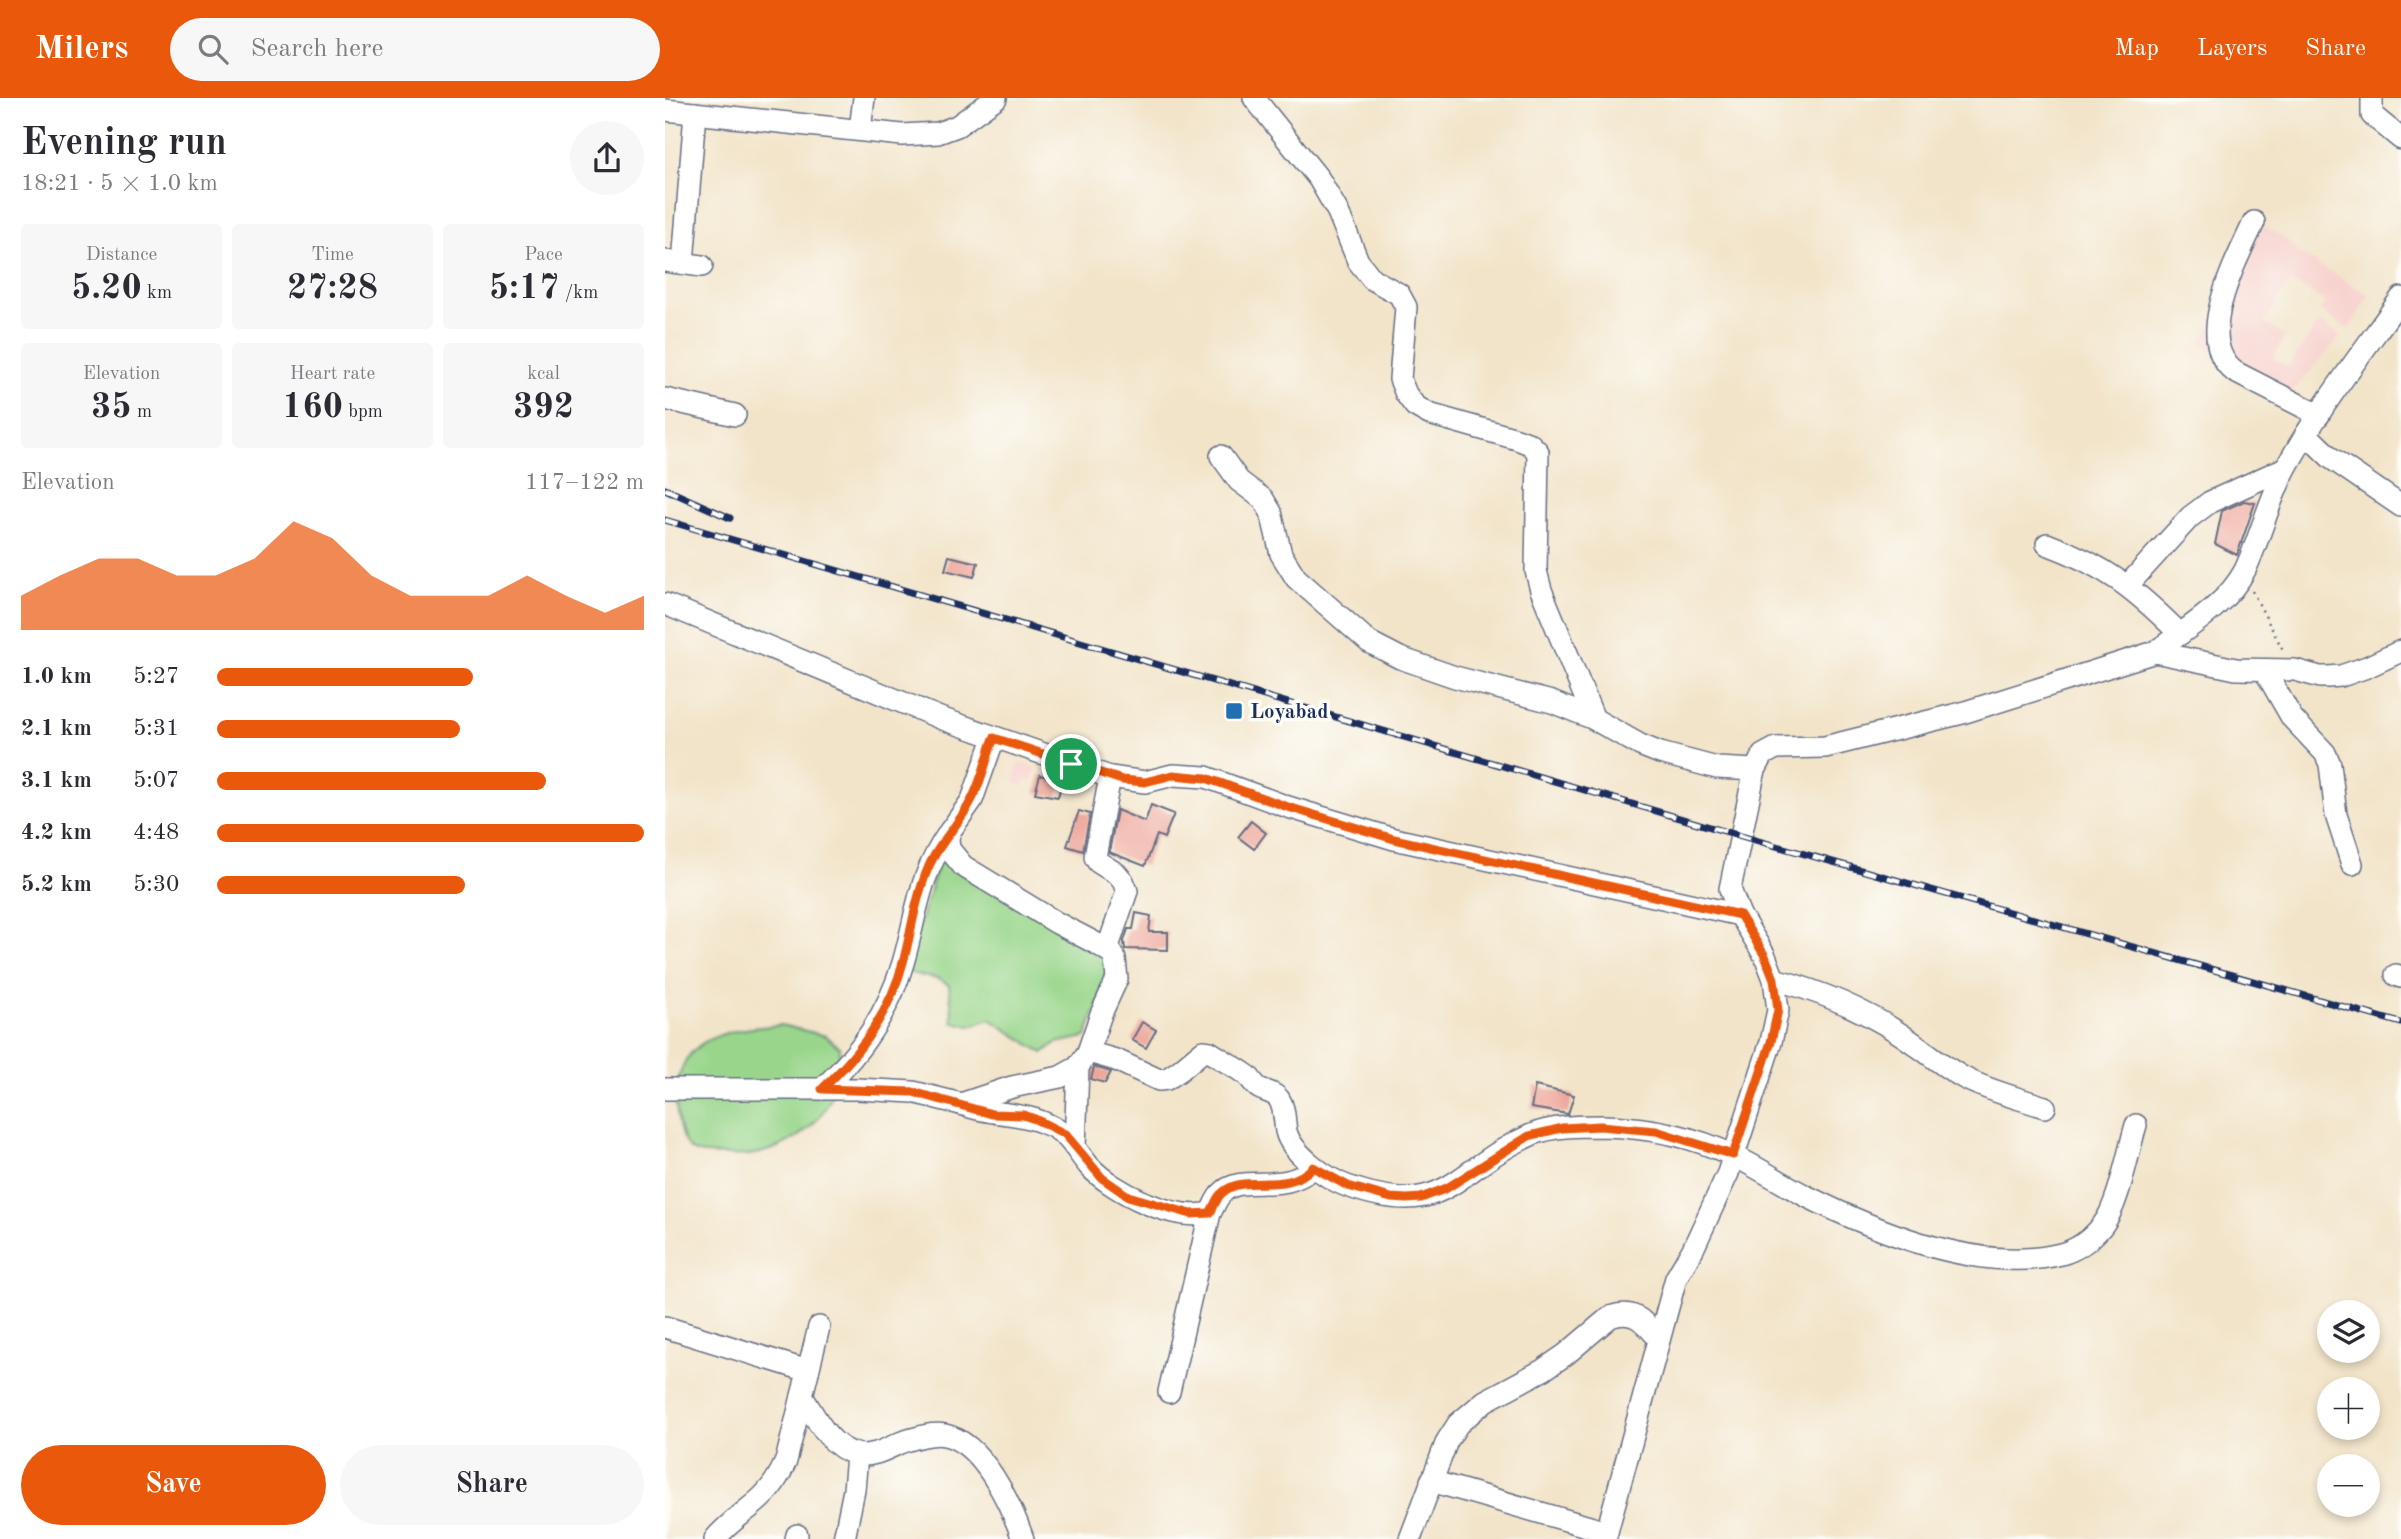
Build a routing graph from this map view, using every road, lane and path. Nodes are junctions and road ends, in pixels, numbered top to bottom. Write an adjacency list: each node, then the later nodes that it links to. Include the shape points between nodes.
1 (863, 98): 7 (street)
2 (996, 98): 7 (street, via 957,126 938,133)
3 (1254, 98): 28 (street, via 1319,179 1358,261 1372,278 1399,294 1406,307 1400,379 1415,406 1517,439 1538,452 1536,571)
4 (2372, 98): 8 (street, via 2372,116)
5 (665, 110): 6 (street)
6 (695, 113): 7 (street); 10 (street)
7 (860, 130)
8 (2401, 139)
9 (2253, 222): 14 (street, via 2224,292 2217,327 2220,356 2235,372)
10 (683, 263)
11 (2401, 298): 14 (street)
12 (665, 399): 13 (street)
13 (735, 415)
14 (2319, 415): 15 (street)
15 (2306, 434): 17 (street); 18 (street, via 2331,458)
16 (1221, 456): 28 (street, via 1271,512 1281,554 1296,578 1369,642 1411,662 1552,702)
17 (2285, 468): 20 (street); 21 (street, via 2210,502 2190,517)
18 (2401, 506)
19 (2047, 544): 21 (street)
20 (2244, 572): 23 (street, via 2228,594); 26 (path)
21 (2129, 585): 23 (street)
22 (665, 604): 29 (street)
23 (2180, 634): 25 (street)
24 (2401, 651): 26 (street, via 2341,676 2320,677)
25 (2155, 652): 27 (street, via 2236,670); 30 (street, via 1962,713 1825,747 1776,748 1763,755)
26 (2295, 670): 27 (street)
27 (2265, 671): 33 (street, via 2292,718 2330,764 2336,815)
28 (1594, 719): 30 (street, via 1660,753 1717,768)
29 (994, 738): 31 (street); 32 (street, via 972,800)
30 (1755, 770): 34 (street, via 1730,889)
31 (1110, 777): 34 (street, via 1145,782 1173,775 1206,778 1394,839); 35 (street, via 1095,857 1117,874 1127,891)
32 (950, 831): 35 (street, via 949,849 963,866); 39 (street, via 922,882 887,1006 867,1041)
33 (2352, 864)
34 (1740, 915): 36 (street)
35 (1107, 950): 37 (street, via 1115,959 1117,979)
36 (1774, 979): 41 (street, via 1830,997 1869,1016 1982,1087); 44 (street, via 1778,1010 1771,1042)
37 (1083, 1060): 40 (street, via 1060,1077); 43 (street); 45 (street, via 1116,1060 1159,1080 1167,1079 1203,1051 1210,1052 1275,1095 1289,1139)
38 (665, 1089): 39 (street)
39 (822, 1089): 40 (street, via 913,1092)
40 (961, 1104): 43 (street, via 992,1114 1035,1119 1065,1134)
41 (2045, 1107)
42 (2136, 1125): 44 (street, via 2104,1223 2088,1241 2064,1254 2023,1259 1967,1255 1901,1235)
43 (1075, 1146): 46 (street, via 1102,1178 1128,1196 1191,1214)
44 (1730, 1164): 45 (street, via 1656,1131 1600,1126 1529,1136 1447,1188 1421,1198 1391,1198 1348,1186); 49 (street, via 1676,1278)
45 (1313, 1167): 46 (street, via 1290,1182 1252,1183 1221,1193)
46 (1210, 1213): 51 (street)
47 (665, 1327): 50 (street)
48 (819, 1327): 50 (street)
49 (1659, 1339): 54 (street, via 1632,1315 1611,1317 1553,1363 1469,1413 1447,1441); 55 (street)
50 (808, 1371): 52 (street)
51 (1169, 1392)
52 (802, 1396): 53 (street, via 828,1436); 56 (street, via 777,1480)
53 (857, 1455): 57 (street); 58 (street, via 922,1436 942,1434 958,1439 992,1475)
54 (1431, 1481): 55 (street); 59 (street)
55 (1606, 1535)
56 (715, 1539)
57 (844, 1539)
58 (1023, 1539)
59 (1410, 1539)

